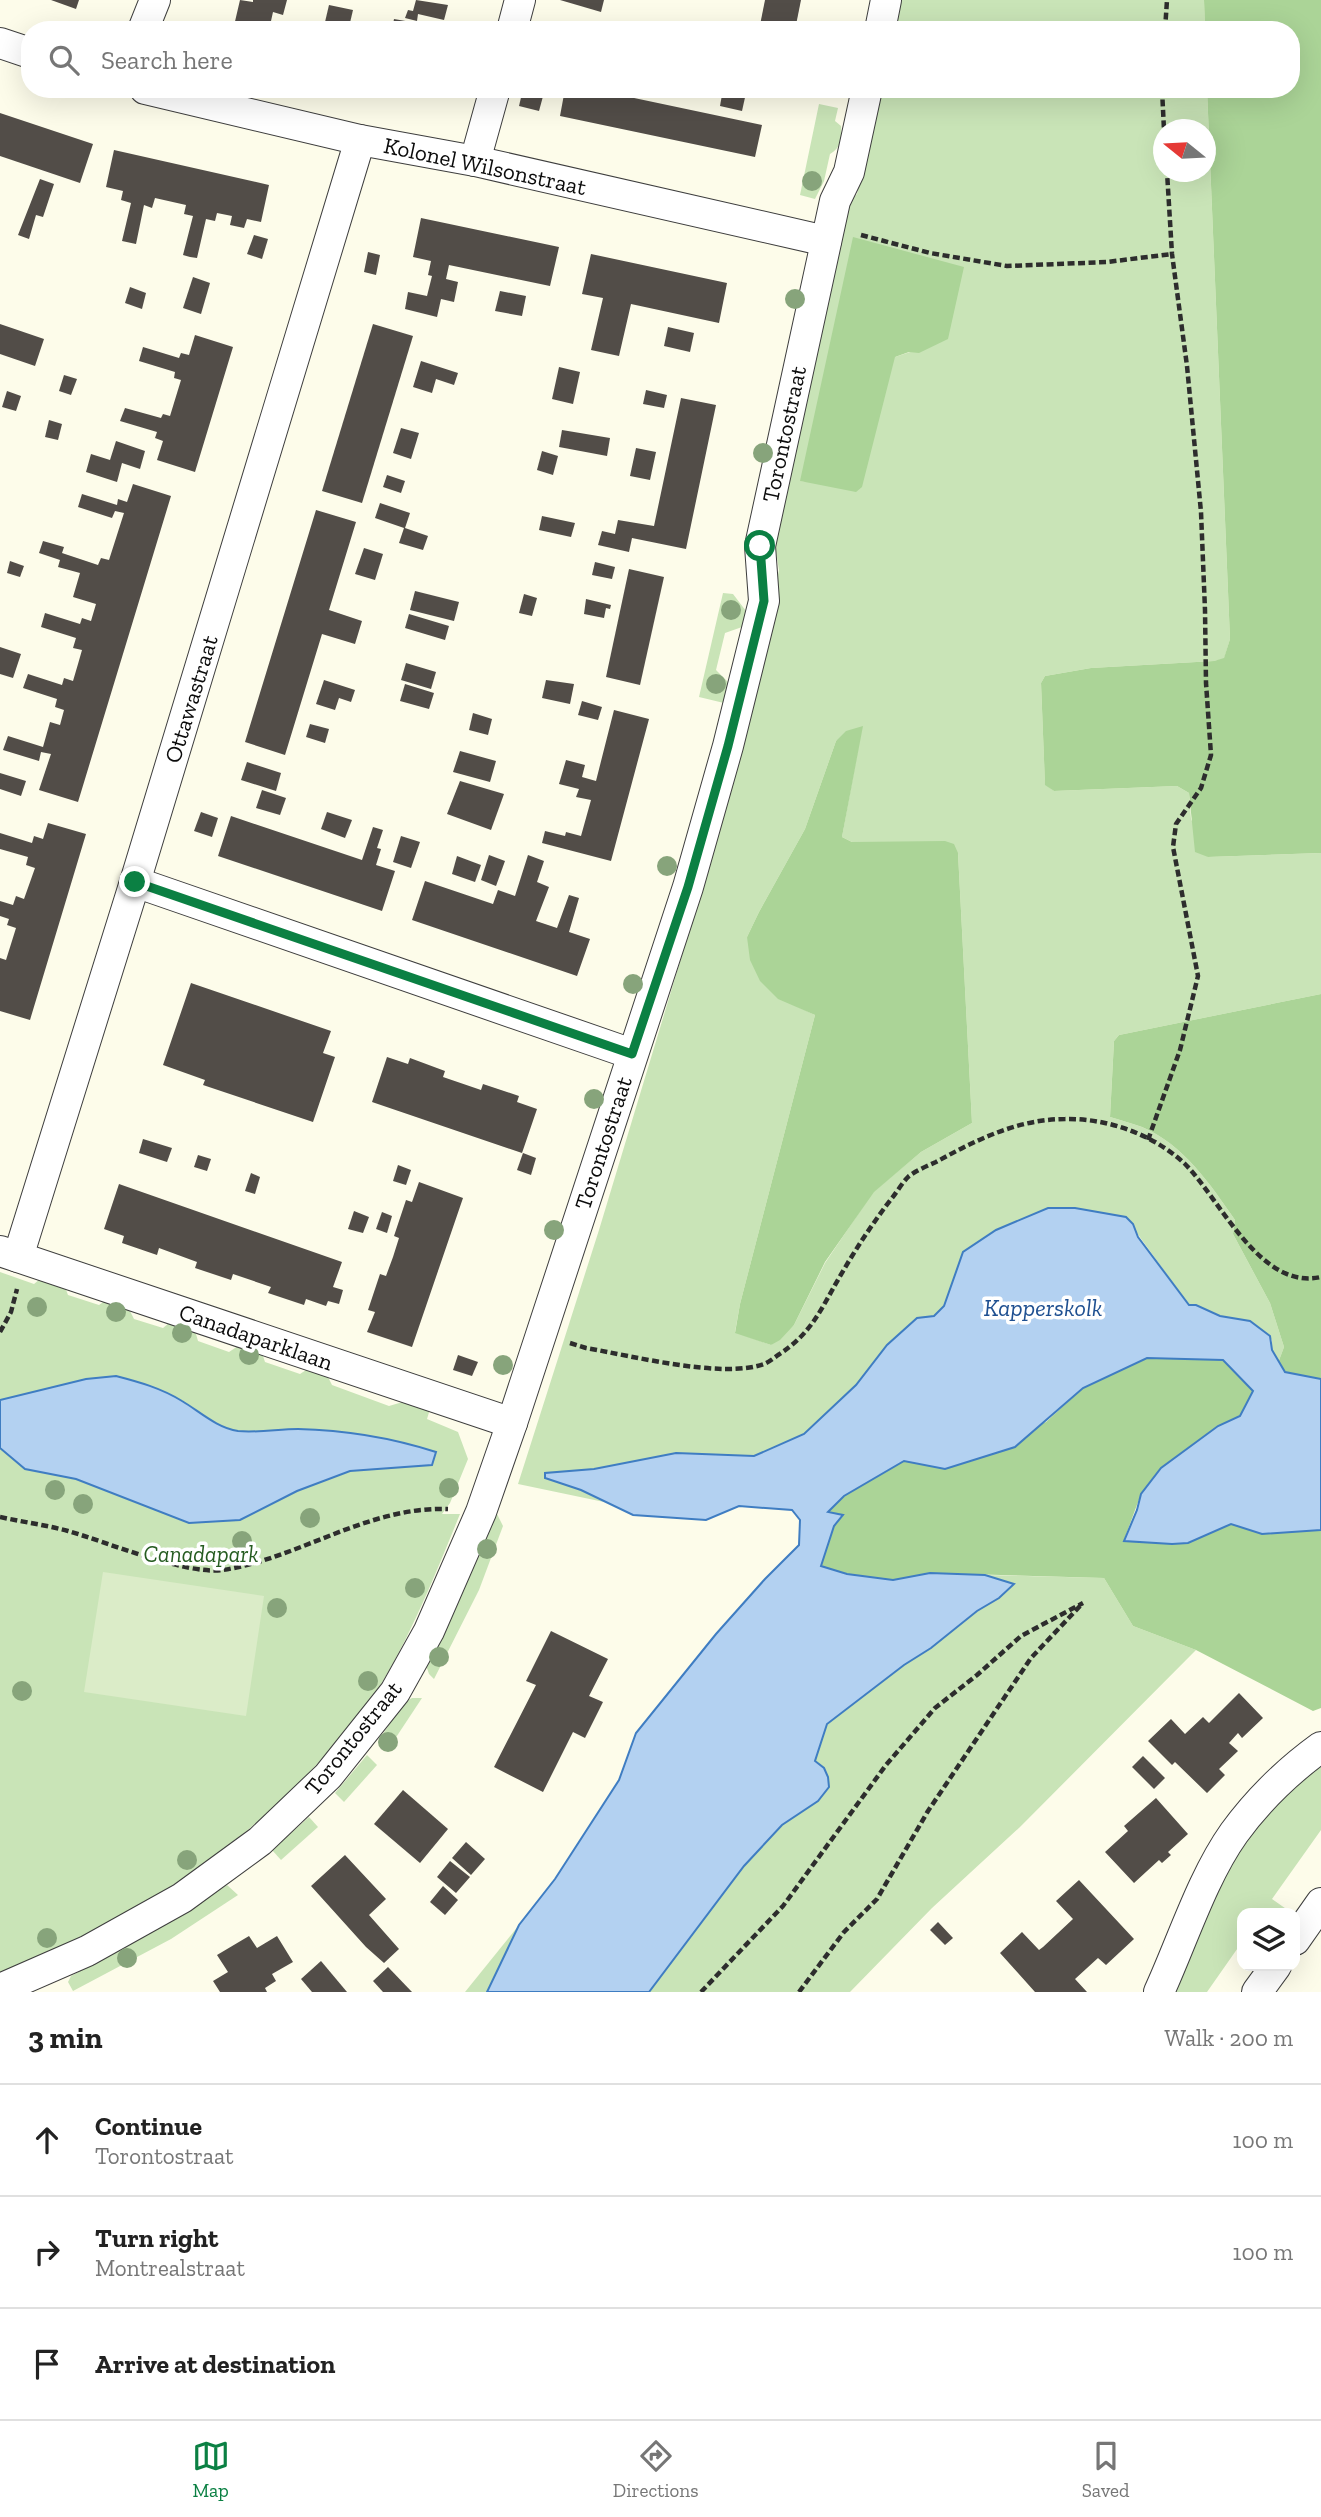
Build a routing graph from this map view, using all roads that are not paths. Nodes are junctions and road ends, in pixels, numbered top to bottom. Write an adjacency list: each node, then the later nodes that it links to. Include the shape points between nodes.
1 (155, 0): 4 (street)
2 (520, 0): 5 (street)
3 (886, 0): 6 (street)
4 (147, 21)
5 (514, 21)
6 (882, 21)
7 (0, 43): 8 (street)
8 (21, 50)
9 (183, 98): 12 (street, Kolonel Wilsonstraat)
10 (492, 98): 13 (street)
11 (865, 98): 14 (street, Torontostraat, via 849,172 835,201)
12 (360, 140): 13 (street, Kolonel Wilsonstraat); 15 (street, Ottawastraat)
13 (475, 161): 14 (street, Kolonel Wilsonstraat)
14 (828, 234): 16 (street, Torontostraat, via 760,546 764,601 688,887)
15 (135, 882): 16 (street); 17 (street, Ottawastraat)
16 (632, 1054): 18 (street, Torontostraat)
17 (9, 1254): 18 (street, Canadaparklaan)
18 (512, 1423): 23 (street, Torontostraat, via 481,1513 429,1631 395,1692 328,1776 260,1841 182,1898 87,1951)
19 (1321, 1746): 24 (street, via 1260,1800 1233,1835 1210,1874)
20 (1321, 1903): 21 (street)
21 (1300, 1933)
22 (1272, 1971): 25 (street)
23 (0, 1989)
24 (1158, 1992)
25 (1257, 1992)

